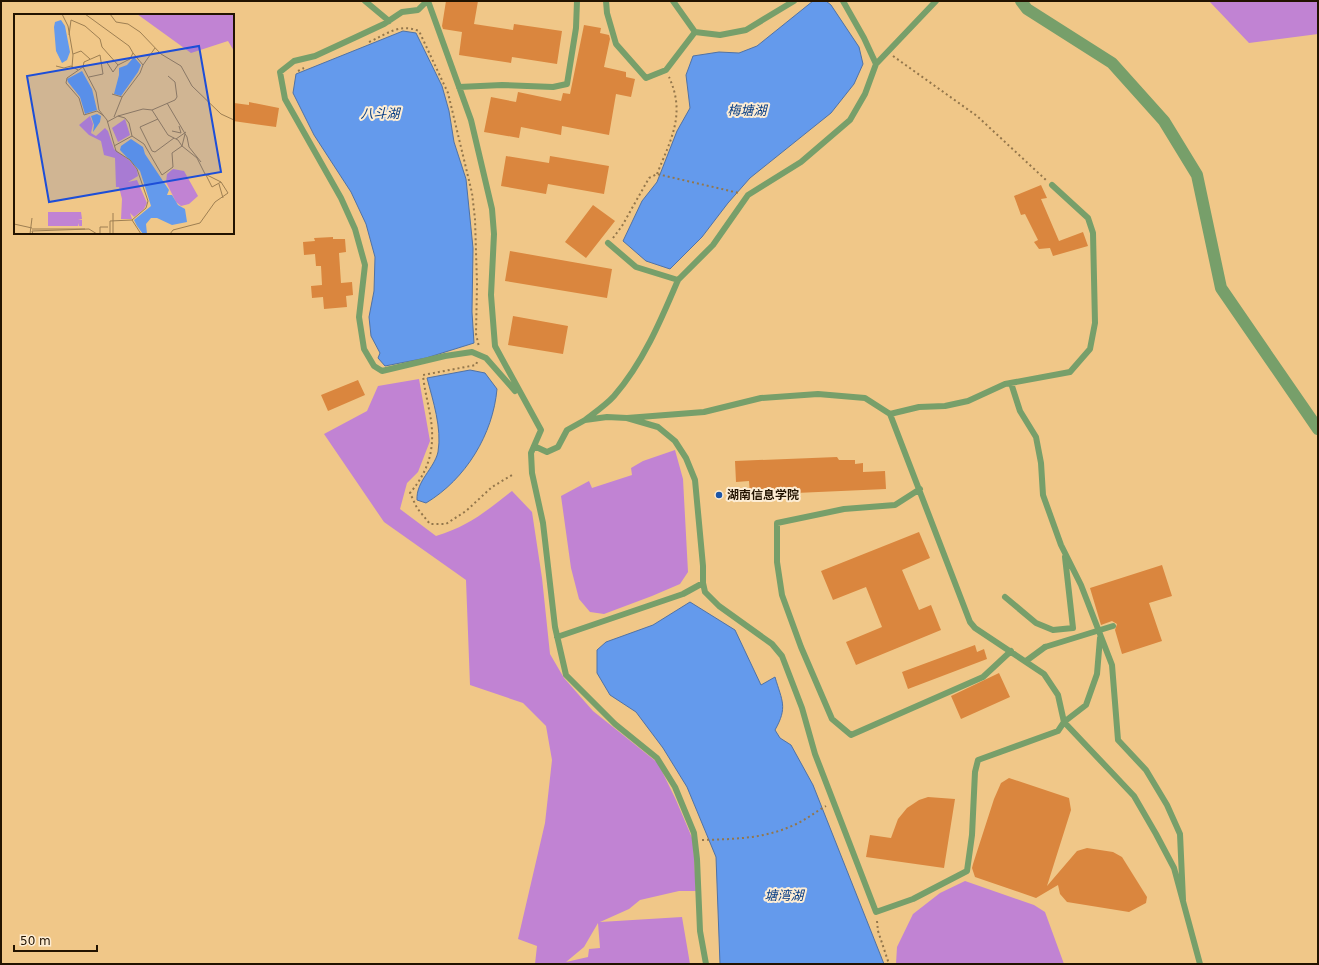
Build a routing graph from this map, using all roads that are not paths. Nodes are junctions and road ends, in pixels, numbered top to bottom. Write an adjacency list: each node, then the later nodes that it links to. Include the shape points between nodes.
1 (365, 1): 10 (lane)
2 (428, 1): 10 (lane, via 418,10 402,12); 13 (lane)
3 (577, 1): 13 (lane, via 576,28 567,84 553,87)
4 (606, 1): 11 (lane, via 616,44 646,78 666,70)
5 (673, 1): 11 (lane)
6 (794, 1): 11 (lane, via 746,30 720,35)
7 (843, 1): 12 (lane)
8 (936, 1): 12 (lane)
9 (1021, 1): 22 (street, via 1027,10 1112,63 1164,121 1197,175 1221,288)
10 (389, 21): 18 (lane, via 315,56 294,60 280,72 285,99 341,198 355,229 365,265 359,317 364,349 374,366 382,371 472,352 486,358)
11 (695, 32)
12 (876, 64): 16 (lane, via 865,94 850,120 801,162 748,195 713,245)
13 (459, 87): 18 (lane, via 471,120 492,209 494,234 491,295 495,346)
14 (1052, 185): 17 (lane, via 1088,218 1093,233 1095,323 1090,349 1070,372)
15 (608, 243): 16 (lane, via 636,267)
16 (678, 280): 21 (lane, via 662,318 639,361 613,397)
17 (1011, 383): 19 (lane, via 968,401); 25 (lane, via 1020,411 1036,437 1044,495)
18 (522, 398): 23 (lane, via 541,430)
19 (890, 414): 20 (lane, via 865,398 818,394 761,398 704,412); 24 (lane)
20 (627, 418): 21 (lane); 26 (lane, via 658,427 675,441 686,458 695,480)
21 (585, 420): 23 (lane, via 567,430 558,446 547,452)
22 (1318, 429)
23 (534, 446): 30 (lane, via 530,453 532,473 543,523)
24 (920, 489): 31 (lane, via 970,622 975,628); 31 (lane, via 895,505 844,509 777,523 777,562 782,595 832,719 850,735 983,677)
25 (1065, 552): 27 (lane, via 1074,628 1053,630 1036,623); 29 (lane)
26 (703, 583): 30 (lane, via 684,594); 33 (lane, via 706,592 719,606 772,644 782,656 802,708 815,754 876,912 913,899 967,871 978,760 1058,731)
27 (1005, 597)
28 (1113, 626): 32 (lane, bridge, via 1045,647)
29 (1101, 636): 33 (lane, via 1097,674 1086,705); 34 (lane, via 1112,665 1118,740 1146,770 1167,805 1180,834)
30 (557, 637): 35 (lane, via 566,675 615,724 658,758 675,787 694,833 700,931)
31 (1012, 651): 32 (lane)
32 (1026, 661): 33 (lane, via 1044,674 1058,695)
33 (1064, 722): 34 (lane, via 1134,796 1174,868)
34 (1183, 900): 36 (lane)
35 (706, 964)
36 (1200, 964)

